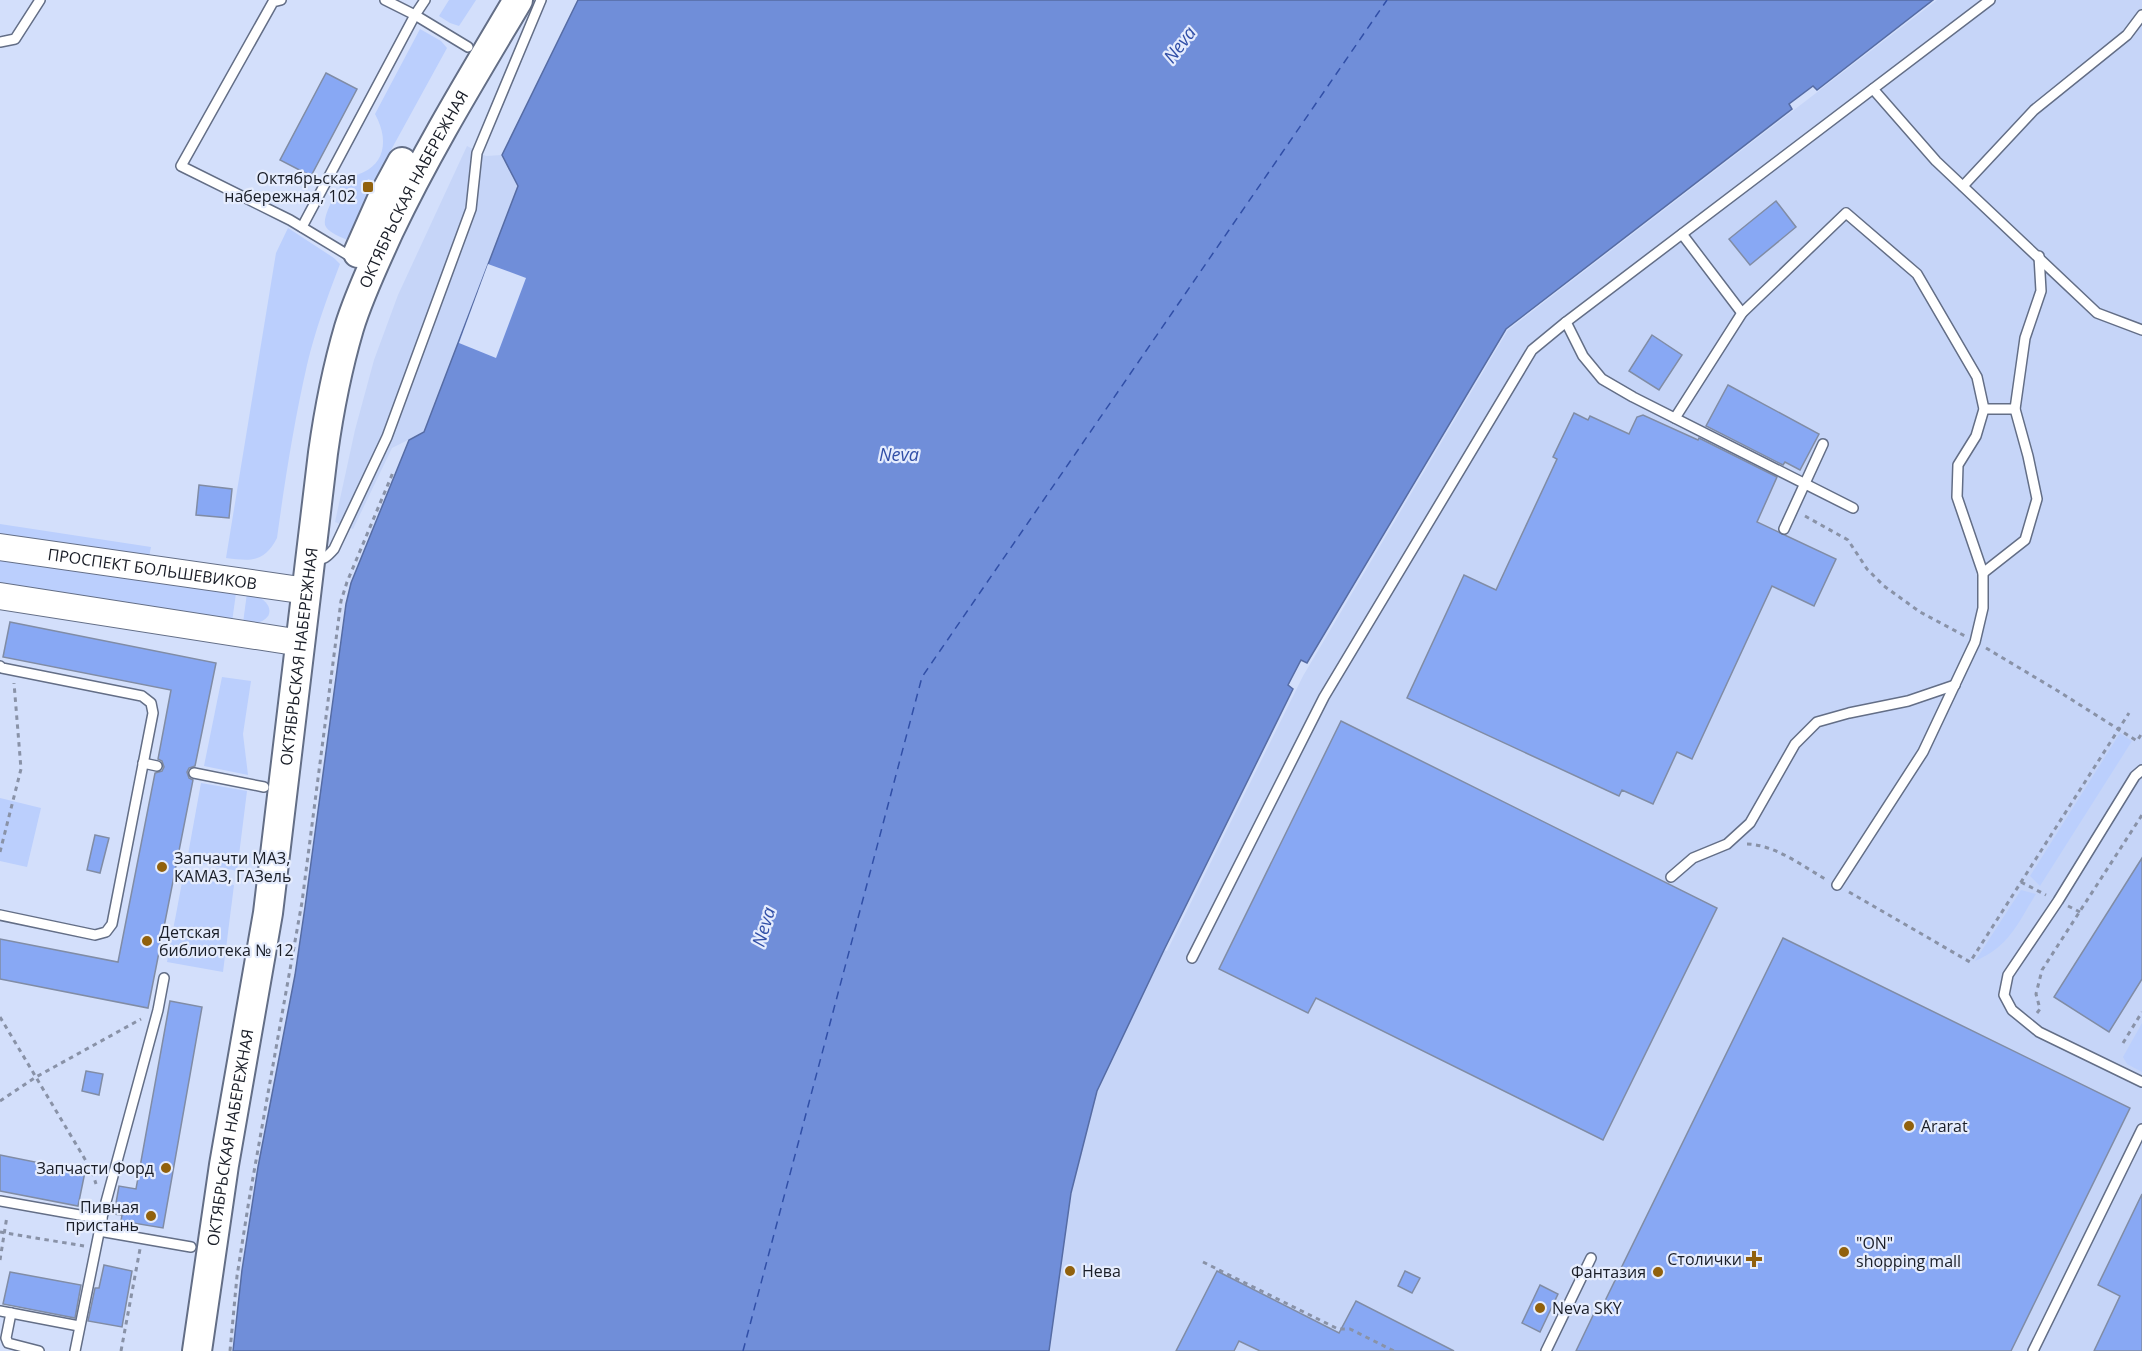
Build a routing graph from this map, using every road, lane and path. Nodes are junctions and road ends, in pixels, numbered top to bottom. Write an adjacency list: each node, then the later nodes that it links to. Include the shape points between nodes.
1 (40, 0): 11 (lane, via 15,39)
2 (281, 0): 15 (lane, via 273,2 181,166)
3 (385, 0): 9 (lane)
4 (425, 0): 9 (lane)
5 (497, 0): 12 (main road, ОКТЯБРЬСКАЯ НАБЕРЕЖНАЯ)
6 (518, 0): 31 (main road, ОКТЯБРЬСКАЯ НАБЕРЕЖНАЯ, via 414,179 350,326 329,409)
7 (541, 0): 31 (lane, via 477,153 471,208 387,437 334,549 322,560)
8 (1990, 0): 13 (lane)
9 (415, 15): 12 (lane); 15 (lane)
10 (2142, 15): 14 (lane, via 2127,35 2034,110)
11 (0, 42)
12 (468, 47): 18 (main road, ОКТЯБРЬСКАЯ НАБЕРЕЖНАЯ, via 382,199)
13 (1873, 89): 14 (lane); 16 (lane)
14 (1963, 186): 17 (lane)
15 (302, 227): 18 (lane)
16 (1682, 234): 19 (lane); 20 (lane)
17 (2039, 256): 21 (lane, via 2097,313); 23 (lane, via 2041,291 2025,338)
18 (355, 259): 33 (main road, ОКТЯБРЬСКАЯ НАБЕРЕЖНАЯ, via 320,362 304,450)
19 (1742, 313): 22 (lane, via 1846,213 1917,274 1977,376); 24 (lane)
20 (1566, 322): 24 (lane, via 1583,356 1602,379); 51 (lane, via 1532,350 1324,697)
21 (2142, 330)
22 (1984, 409): 23 (lane); 32 (lane, via 1976,436 1958,465 1957,497)
23 (2015, 409): 32 (lane, via 2037,499 2025,540)
24 (1675, 418): 27 (lane)
25 (1823, 444): 27 (lane)
26 (394, 470): 80 (path, via 341,601 302,902 249,1200)
27 (1805, 483): 28 (lane); 29 (lane)
28 (1853, 508)
29 (1784, 529)
30 (0, 547): 33 (main road, ПРОСПЕКТ БОЛЬШЕВИКОВ)
31 (311, 560): 33 (main road, ОКТЯБРЬСКАЯ НАБЕРЕЖНАЯ)
32 (1983, 573): 38 (lane, via 1983,608 1975,642)
33 (298, 590): 35 (main road, ОКТЯБРЬСКАЯ НАБЕРЕЖНАЯ)
34 (1, 601): 35 (main road)
35 (292, 641): 44 (main road, ОКТЯБРЬСКАЯ НАБЕРЕЖНАЯ); 79 (main road, ОКТЯБРЬСКАЯ НАБЕРЕЖНАЯ, via 268,914 224,1165)
36 (0, 666): 37 (lane)
37 (13, 670): 40 (lane, via 142,696 151,703 153,713); 47 (path, via 21,769)
38 (1955, 685): 46 (lane, via 1908,701 1817,722 1795,744 1750,823); 49 (lane, via 1923,752)
39 (2129, 713): 49 (path, via 1970,962)
40 (143, 763): 41 (lane); 50 (lane, via 112,924 106,932 95,935)
41 (157, 766)
42 (2142, 770): 56 (lane, via 2008,975 2004,995 2012,1010)
43 (194, 773): 44 (lane)
44 (264, 787): 67 (main road, ОКТЯБРЬСКАЯ НАБЕРЕЖНАЯ, via 247,928)
45 (2142, 815): 56 (path, via 2042,970 2036,994 2040,1009)
46 (1727, 844): 48 (lane, via 1693,858); 49 (path, via 1759,844 1773,849)
47 (0, 852)
48 (1671, 878)
49 (1837, 885)
50 (0, 915)
51 (1192, 958)
52 (164, 978): 53 (lane)
53 (158, 1010): 58 (path); 63 (lane)
54 (2142, 1012): 57 (path)
55 (0, 1017): 58 (path)
56 (2029, 1024): 59 (lane)
57 (2123, 1043)
58 (36, 1077): 60 (path); 63 (path, via 92,1171)
59 (2142, 1082)
60 (0, 1101)
61 (2142, 1129): 83 (lane)
62 (4, 1202): 63 (lane); 65 (path)
63 (103, 1216): 64 (lane)
64 (99, 1232): 66 (lane); 68 (lane)
65 (2, 1233): 68 (path); 70 (path)
66 (142, 1239): 67 (lane); 77 (path)
67 (191, 1246): 78 (main road, ОКТЯБРЬСКАЯ НАБЕРЕЖНАЯ)
68 (96, 1248): 74 (lane)
69 (1591, 1258): 82 (lane)
70 (0, 1260)
71 (1203, 1262): 81 (path, via 1338,1329 1350,1329)
72 (0, 1311): 73 (lane)
73 (11, 1313): 74 (lane); 75 (lane, via 8,1343)
74 (79, 1326): 76 (lane)
75 (39, 1351)
76 (75, 1351)
77 (121, 1351)
78 (177, 1351)
79 (197, 1351)
80 (230, 1351)
81 (1394, 1351)
82 (1546, 1351)
83 (2033, 1351)

